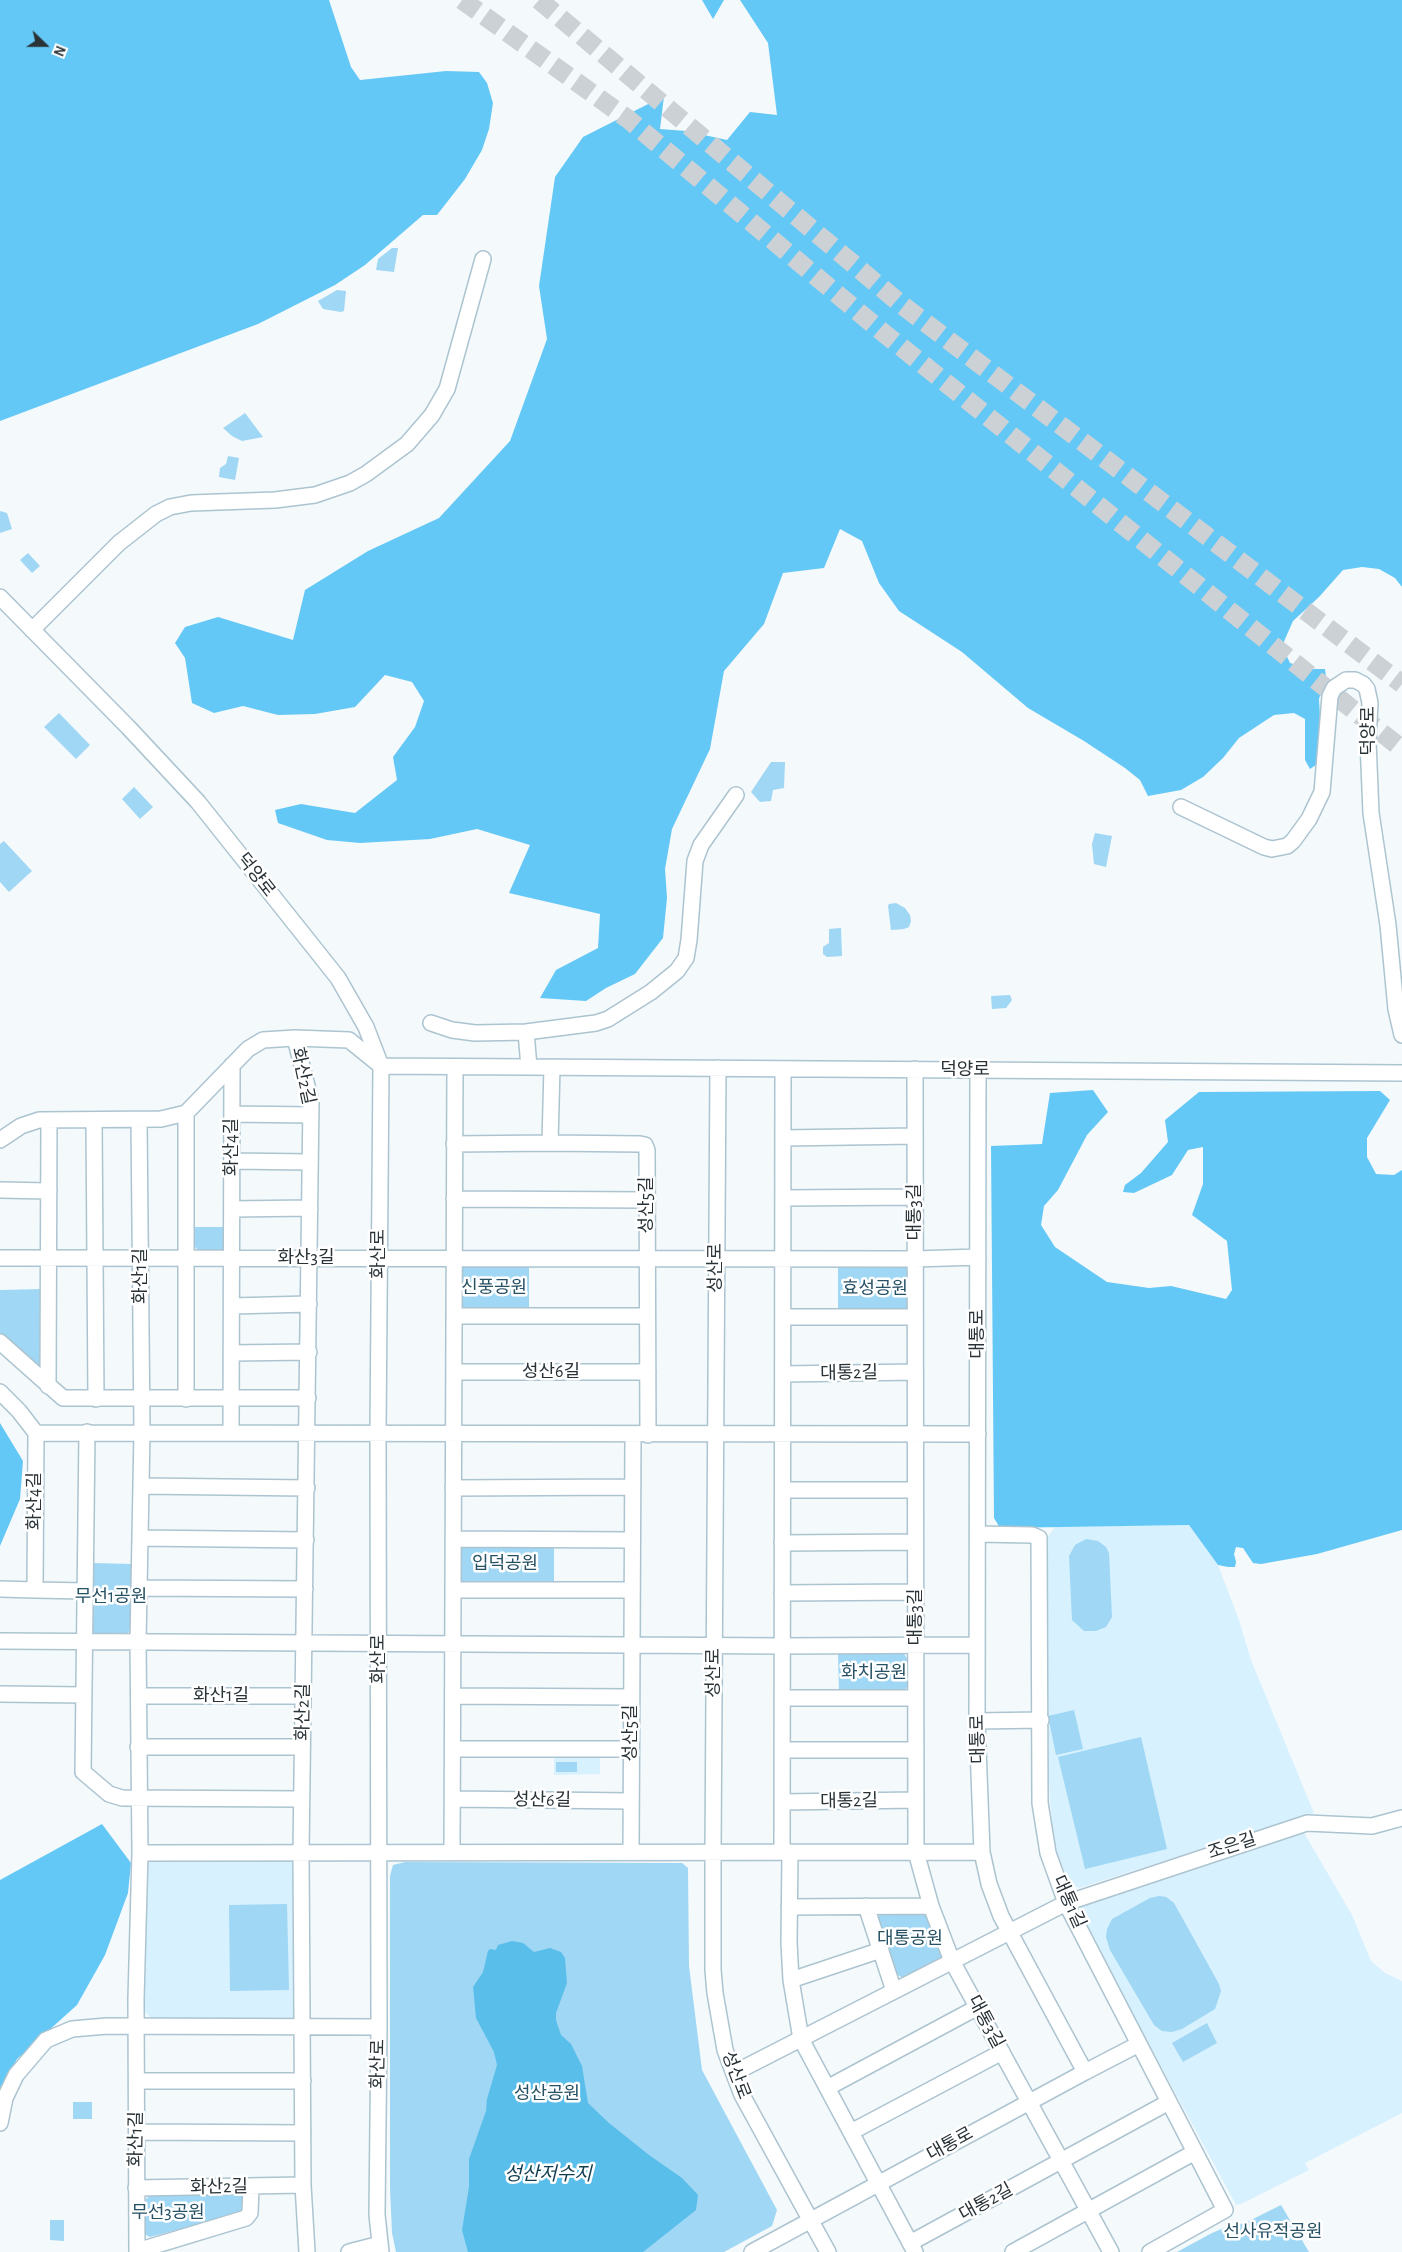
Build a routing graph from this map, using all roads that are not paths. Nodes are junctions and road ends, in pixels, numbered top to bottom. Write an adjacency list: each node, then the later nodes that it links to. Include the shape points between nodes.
1 (483, 259): 3 (street, via 447,390 432,415 407,444 350,483 315,495 170,507 119,543)
2 (0, 597): 3 (street, 덕양로)
3 (32, 630): 11 (street, 덕양로, via 198,802 338,978 366,1027)
4 (736, 795): 7 (street, via 701,845 695,861 689,940 686,958 677,971 608,1019)
5 (1181, 807): 8 (street, 덕양로, via 1264,847 1287,846 1309,819 1322,792 1330,696 1334,688 1346,680 1363,684 1370,703 1370,812)
6 (431, 1023): 7 (street, via 475,1033)
7 (526, 1032): 13 (street)
8 (1402, 1035)
9 (295, 1038): 10 (street, via 263,1040); 11 (street, via 349,1040); 22 (street, 화산2길, via 311,1097)
10 (232, 1065): 20 (street); 21 (street, 화산4길)
11 (381, 1066): 12 (street, 덕양로); 41 (street, 화산로)
12 (455, 1067): 13 (street, 덕양로); 30 (street)
13 (529, 1067): 14 (street, 덕양로)
14 (552, 1067): 15 (street, 덕양로); 29 (street)
15 (718, 1068): 16 (street, 덕양로); 51 (street, 성산로)
16 (783, 1068): 17 (street, 덕양로); 27 (street, 대통2길)
17 (915, 1069): 18 (street, 덕양로); 26 (street, 대통3길)
18 (978, 1070): 19 (street, 덕양로); 43 (street, 대통로)
19 (1402, 1073)
20 (186, 1113): 25 (street, via 161,1120); 48 (street)
21 (232, 1114): 22 (street, 화산2길); 31 (street, 화산4길)
22 (311, 1115): 32 (street, 화산2길)
23 (49, 1120): 24 (street); 28 (street, via 21,1126); 34 (street)
24 (94, 1120): 25 (street); 46 (street)
25 (139, 1120): 47 (street, 화산1길)
26 (915, 1136): 27 (street); 35 (street, 대통3길)
27 (783, 1138): 36 (street, 대통2길)
28 (0, 1140)
29 (550, 1143): 30 (street); 38 (street, 성산5길, via 645,1145)
30 (454, 1144): 37 (street)
31 (232, 1162): 32 (street); 40 (street, 화산4길)
32 (310, 1162): 39 (street, 화산2길)
33 (0, 1190): 34 (street)
34 (48, 1191): 45 (street)
35 (915, 1197): 36 (street); 54 (street, 대통3길)
36 (783, 1198): 52 (street, 대통2길)
37 (454, 1199): 38 (street); 42 (street)
38 (647, 1200): 53 (street, 성산5길)
39 (310, 1208): 40 (street); 50 (street, 화산2길)
40 (232, 1209): 49 (street, 화산4길)
41 (379, 1257): 42 (street, 화산3길); 50 (street, 화산3길); 78 (street, 화산로)
42 (454, 1257): 53 (street); 57 (street)
43 (978, 1257): 54 (street); 84 (street, 대통로)
44 (0, 1258): 45 (street, 화산3길)
45 (48, 1258): 46 (street, 화산3길); 68 (street)
46 (95, 1258): 47 (street, 화산3길); 71 (street)
47 (141, 1258): 48 (street, 화산3길); 72 (street, 화산1길)
48 (187, 1258): 49 (street, 화산3길); 73 (street)
49 (232, 1258): 50 (street, 화산3길); 56 (street)
50 (310, 1258): 55 (street, 화산2길)
51 (716, 1258): 52 (street); 53 (street); 82 (street, 성산로)
52 (783, 1258): 54 (street); 60 (street, 대통2길)
53 (647, 1259): 58 (street, 성산5길)
54 (915, 1259): 59 (street, 대통3길)
55 (309, 1304): 56 (street); 62 (street, 화산2길)
56 (232, 1306): 63 (street)
57 (454, 1316): 58 (street); 64 (street)
58 (648, 1316): 65 (street, 성산5길)
59 (915, 1316): 60 (street); 66 (street, 대통3길)
60 (783, 1317): 67 (street, 대통2길)
61 (0, 1342): 68 (street)
62 (308, 1352): 63 (street); 70 (street, 화산2길)
63 (232, 1353): 74 (street)
64 (454, 1372): 65 (street, 성산6길); 81 (street)
65 (648, 1372): 85 (street, 성산5길)
66 (915, 1372): 67 (street, 대통2길); 86 (street, 대통3길)
67 (783, 1374): 83 (street, 대통2길)
68 (48, 1386): 71 (street, via 63,1398)
69 (0, 1392): 79 (street)
70 (308, 1398): 74 (street); 80 (street, 화산2길)
71 (96, 1399): 72 (street)
72 (142, 1399): 73 (street); 76 (street, 화산1길)
73 (186, 1399): 74 (street)
74 (232, 1399): 77 (street)
75 (87, 1432): 76 (street); 79 (street); 106 (street)
76 (142, 1432): 77 (street); 87 (street, 화산1길)
77 (231, 1432): 80 (street)
78 (378, 1432): 80 (street); 81 (street); 114 (street, 화산로)
79 (36, 1433): 103 (street, 화산4길)
80 (308, 1433): 89 (street, 화산2길)
81 (454, 1433): 85 (street); 90 (street)
82 (716, 1434): 83 (street); 85 (street); 116 (street, 성산로)
83 (783, 1434): 86 (street); 91 (street, 대통2길)
84 (978, 1434): 86 (street); 93 (street, 대통로)
85 (640, 1435): 88 (street, 성산5길)
86 (915, 1435): 92 (street, 대통3길)
87 (142, 1486): 89 (street); 94 (street, 화산1길)
88 (633, 1487): 90 (street); 97 (street, 성산5길)
89 (307, 1488): 96 (street, 화산2길)
90 (453, 1488): 95 (street)
91 (783, 1490): 92 (street); 99 (street, 대통2길)
92 (915, 1490): 98 (street, 대통3길)
93 (978, 1534): 117 (street, 대통로); 128 (street, 대통1길, via 1032,1535 1039,1538)
94 (141, 1538): 96 (street); 100 (street, 화산1길)
95 (453, 1539): 97 (street); 104 (street)
96 (306, 1540): 101 (street, 화산2길)
97 (632, 1540): 105 (street, 성산5길)
98 (915, 1542): 99 (street); 107 (street, 대통3길)
99 (782, 1543): 108 (street, 대통2길)
100 (139, 1588): 101 (street); 111 (street, 화산1길)
101 (305, 1589): 112 (street, 화산2길)
102 (0, 1590): 103 (street)
103 (35, 1590): 106 (street)
104 (453, 1590): 105 (street); 113 (street)
105 (632, 1590): 115 (street, 성산5길)
106 (84, 1591): 110 (street)
107 (916, 1592): 108 (street); 119 (street, 대통3길)
108 (782, 1593): 118 (street, 대통2길)
109 (0, 1641): 110 (street)
110 (84, 1641): 111 (street); 121 (street)
111 (138, 1642): 112 (street); 122 (street, 화산1길)
112 (304, 1642): 114 (street); 123 (street, 화산2길)
113 (453, 1642): 114 (street); 115 (street); 124 (street)
114 (379, 1643): 145 (street, 화산로)
115 (632, 1644): 116 (street); 125 (street, 성산5길)
116 (714, 1645): 118 (street); 148 (street, 성산로)
117 (977, 1645): 119 (street); 129 (street, 대통로)
118 (782, 1646): 119 (street); 126 (street, 대통2길)
119 (916, 1646): 127 (street, 대통3길)
120 (0, 1694): 121 (street)
121 (83, 1695): 136 (street, via 83,1772 114,1797)
122 (139, 1696): 123 (street, 화산1길); 131 (street, 화산1길)
123 (303, 1696): 130 (street, 화산2길)
124 (453, 1696): 125 (street); 132 (street)
125 (632, 1697): 133 (street, 성산5길)
126 (782, 1698): 127 (street); 134 (street, 대통2길)
127 (916, 1698): 135 (street, 대통3길)
128 (1041, 1720): 129 (street); 152 (street, 대통1길, via 1041,1818 1048,1853)
129 (977, 1721): 151 (street, 대통로)
130 (302, 1746): 131 (street); 137 (street, 화산2길)
131 (138, 1747): 136 (street, 화산1길)
132 (453, 1749): 133 (street); 138 (street)
133 (631, 1749): 140 (street, 성산5길)
134 (782, 1750): 135 (street); 141 (street, 대통2길)
135 (916, 1750): 139 (street, 대통3길)
136 (138, 1799): 137 (street); 143 (street, 화산1길)
137 (301, 1799): 144 (street, 화산2길)
138 (452, 1799): 140 (street, 성산6길); 146 (street)
139 (916, 1800): 141 (street, 대통2길); 150 (street, 대통3길)
140 (631, 1801): 147 (street, 성산5길)
141 (782, 1802): 149 (street, 대통2길)
142 (1402, 1818): 152 (street, 조은길, via 1372,1826 1307,1823)
143 (140, 1852): 144 (street); 162 (street, 화산1길)
144 (301, 1852): 145 (street); 163 (street, 화산2길)
145 (377, 1852): 146 (street); 164 (street, 화산로)
146 (452, 1852): 147 (street)
147 (631, 1852): 148 (street)
148 (713, 1852): 149 (street); 169 (street, 성산로, via 715,1993 725,2050)
149 (786, 1852): 150 (street); 155 (street, 대통2길)
150 (916, 1852): 151 (street); 154 (street, 대통3길)
151 (982, 1852): 156 (street, 대통로, via 992,1895)
152 (1066, 1903): 156 (street, 조은길); 166 (street, 대통1길)
153 (866, 1906): 154 (street); 155 (street); 157 (street)
154 (930, 1906): 158 (street, 대통3길)
155 (789, 1907): 159 (street, 대통2길)
156 (1009, 1932): 158 (street, 조은길); 168 (street, 대통로)
157 (881, 1950): 159 (street); 160 (street)
158 (952, 1961): 160 (street); 161 (street, 대통3길)
159 (792, 1980): 165 (street, 대통2길)
160 (894, 1991): 165 (street)
161 (978, 2007): 167 (street, 대통3길); 172 (street)
162 (138, 2027): 163 (street); 170 (street, 화산1길); 175 (street, via 82,2027 46,2040 10,2086)
163 (303, 2027): 164 (street); 171 (street, 화산2길)
164 (379, 2027): 187 (street, 화산로, via 377,2215)
165 (801, 2039): 169 (street); 172 (street, 대통2길)
166 (1139, 2044): 168 (street); 174 (street, 대통1길)
167 (1002, 2052): 173 (street, 대통3길); 177 (street)
168 (1085, 2072): 173 (street, 대통로)
169 (734, 2073): 186 (street, 성산로)
170 (137, 2081): 171 (street); 176 (street, 화산1길)
171 (304, 2081): 178 (street, 화산2길)
172 (827, 2088): 177 (street, 대통2길)
173 (1029, 2101): 180 (street, 대통3길); 181 (street, 대통로)
174 (1169, 2102): 179 (street, 대통1길); 180 (street)
175 (0, 2123)
176 (137, 2132): 178 (street); 184 (street, 화산1길)
177 (851, 2132): 181 (street, 대통2길)
178 (303, 2133): 182 (street, 화산2길)
179 (1195, 2152): 185 (street); 196 (street, 대통1길, via 1225,2210)
180 (1061, 2161): 185 (street, 대통3길); 188 (street, 대통2길)
181 (878, 2183): 186 (street, 대통로); 188 (street, 대통2길)
182 (303, 2185): 183 (street, 화산2길); 190 (street, 화산2길)
183 (251, 2187): 184 (street, 화산2길); 189 (street, 화산1길, via 250,2213 246,2218)
184 (136, 2188): 189 (street, 화산1길)
185 (1088, 2211): 194 (street); 195 (street, 대통3길)
186 (810, 2220): 192 (street, 대통로); 193 (street, 성산로)
187 (380, 2248): 191 (street)
188 (913, 2248)
189 (137, 2252)
190 (307, 2252)
191 (349, 2252)
192 (752, 2252)
193 (828, 2252)
194 (1013, 2252)
195 (1111, 2252)
196 (1150, 2252)

